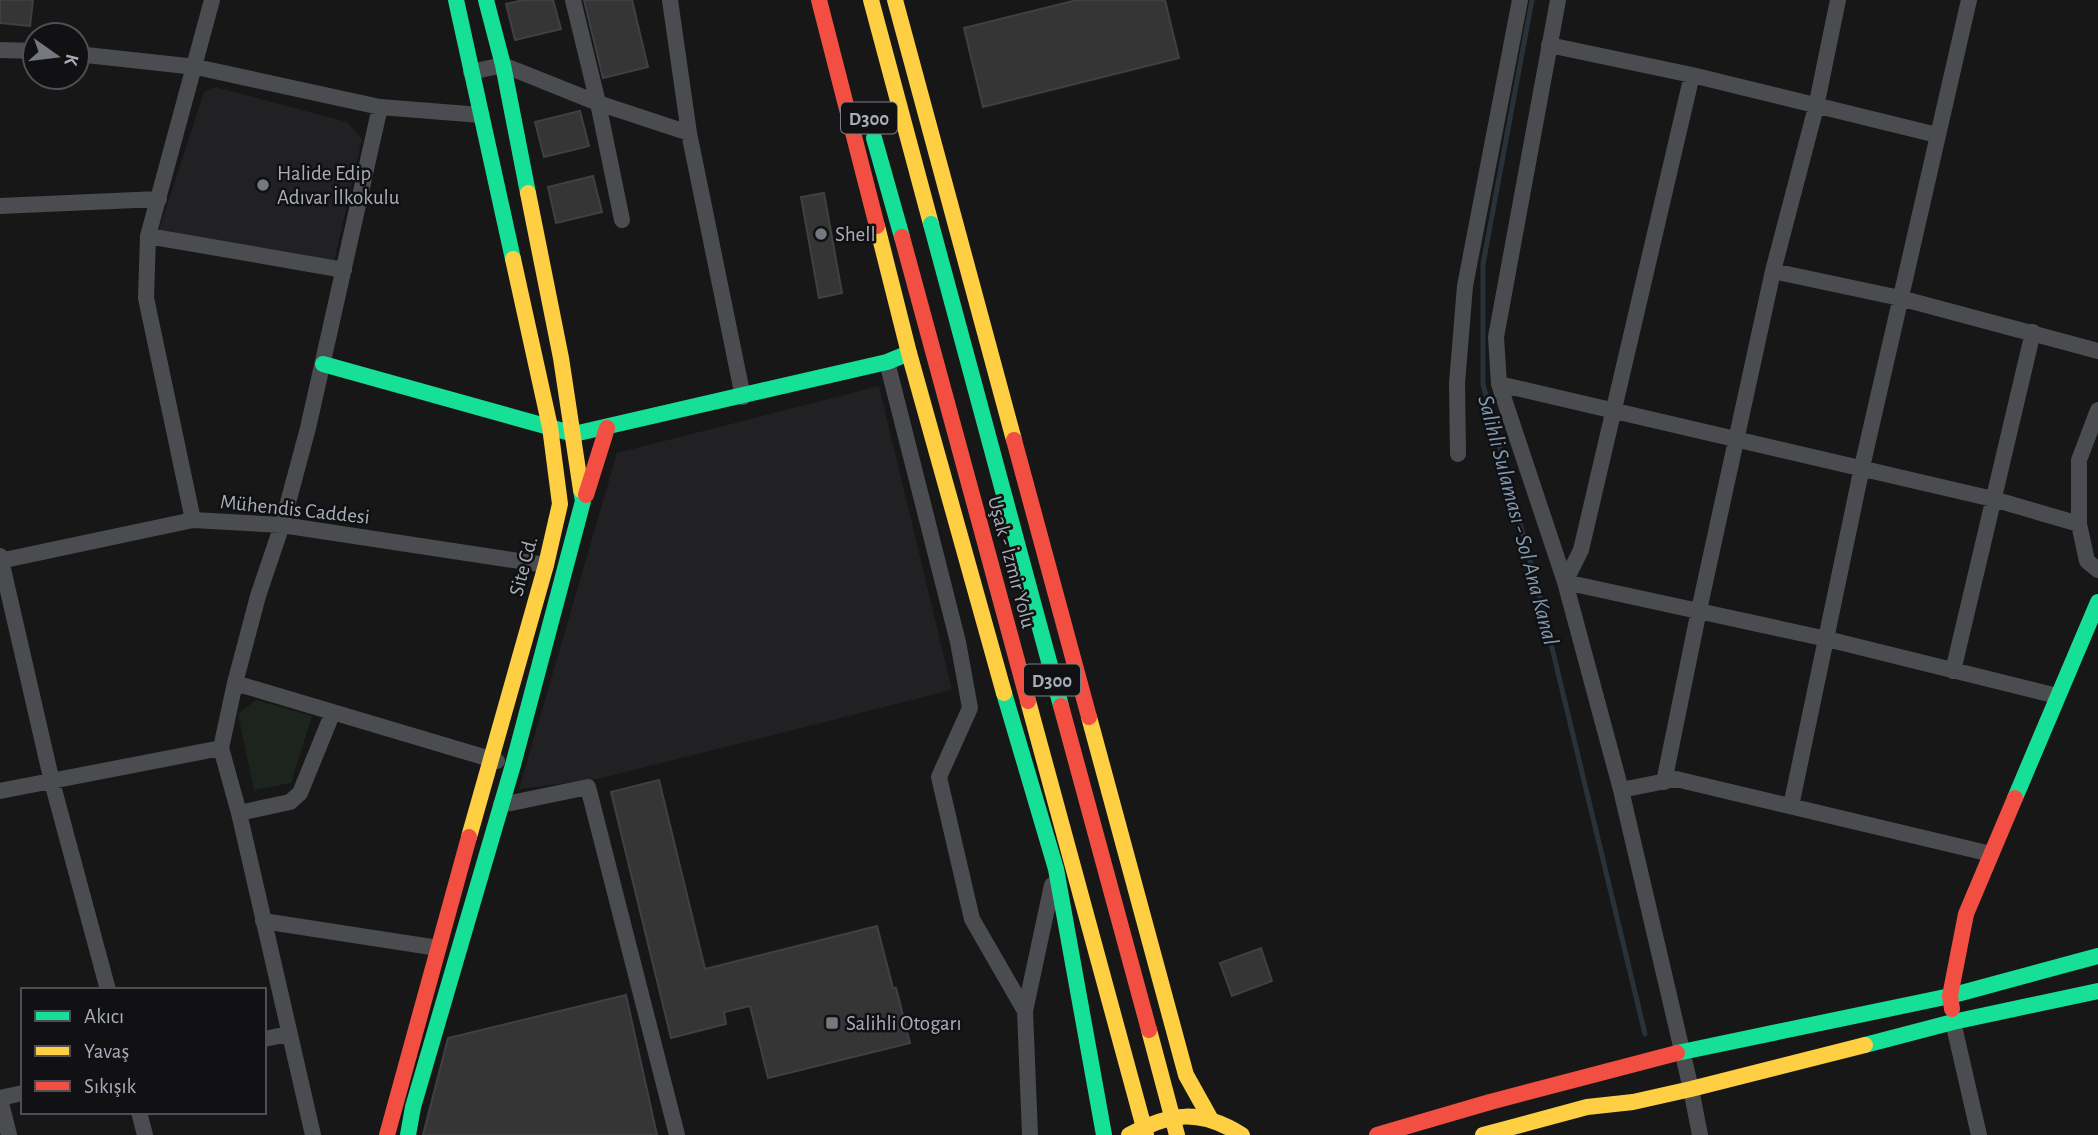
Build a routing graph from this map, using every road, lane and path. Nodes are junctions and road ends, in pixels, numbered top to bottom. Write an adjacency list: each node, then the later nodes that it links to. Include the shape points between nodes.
1 (212, 0): 18 (street)
2 (456, 0): 19 (main road, Site Cd.)
3 (486, 0): 17 (main road, Site Cd.)
4 (573, 0): 21 (street)
5 (670, 0): 26 (street)
6 (819, 0): 37 (main road)
7 (871, 0): 107 (main road, Uşak - İzmir Yolu / D300, bridge)
8 (895, 0): 95 (main road, via 1186,1075)
9 (1520, 0): 48 (street, via 1465,286 1457,383)
10 (1558, 0): 13 (street)
11 (1838, 0): 23 (street)
12 (1969, 0): 27 (street)
13 (1549, 45): 20 (street); 40 (street, via 1496,337)
14 (0, 50): 15 (street)
15 (21, 51)
16 (91, 56): 18 (street)
17 (503, 65): 19 (street); 21 (street); 46 (main road, Site Cd.)
18 (195, 68): 22 (street); 28 (street)
19 (471, 72): 24 (main road, Site Cd.)
20 (1692, 75): 23 (street); 42 (street)
21 (598, 103): 26 (street); 30 (street)
22 (380, 107): 24 (street); 32 (street)
23 (1816, 107): 27 (street); 33 (street)
24 (481, 115): 44 (main road, Site Cd.)
25 (869, 120): 106 (main road, Uşak - İzmir Yolu / D300, bridge)
26 (689, 133): 41 (street)
27 (1937, 135): 34 (street)
28 (159, 199): 29 (street); 31 (street)
29 (0, 206)
30 (622, 220)
31 (148, 236): 32 (street); 52 (street, via 146,298)
32 (344, 270): 39 (street)
33 (1773, 271): 34 (street); 47 (street)
34 (1900, 298): 35 (street); 49 (street)
35 (2033, 332): 36 (street); 50 (street)
36 (2098, 351)
37 (909, 353): 38 (main road); 79 (main road)
38 (887, 362): 41 (main road); 86 (street, via 970,708 939,777 972,919)
39 (323, 364): 44 (main road); 54 (street)
40 (1499, 384): 42 (street); 59 (street)
41 (743, 397): 45 (main road)
42 (1614, 410): 47 (street); 59 (street, via 1581,550)
43 (2098, 410): 53 (street, via 2079,460)
44 (550, 427): 46 (main road); 57 (main road, Site Cd., via 560,504)
45 (607, 428): 46 (main road); 51 (main road)
46 (574, 435): 51 (main road, Site Cd.)
47 (1736, 441): 49 (street); 61 (street)
48 (1458, 454)
49 (1862, 467): 50 (street); 63 (street)
50 (1993, 499): 53 (street); 64 (street)
51 (583, 501): 70 (main road, Site Cd.)
52 (193, 520): 54 (street, Mühendis Caddesi); 56 (street, Mühendis Caddesi)
53 (2079, 524): 58 (street, via 2087,561)
54 (282, 525): 57 (street, Mühendis Caddesi); 65 (street)
55 (0, 555): 56 (street)
56 (0, 561): 71 (street)
57 (545, 565): 69 (main road, Site Cd.)
58 (2098, 570)
59 (1565, 582): 61 (street); 73 (street)
60 (2098, 602): 62 (main road)
61 (1699, 610): 63 (street); 72 (street)
62 (2093, 625): 66 (main road)
63 (1827, 639): 64 (street); 76 (street)
64 (1952, 671): 66 (street)
65 (235, 682): 67 (street); 68 (street)
66 (2057, 696): 78 (main road)
67 (333, 712): 69 (street); 77 (street, via 300,793 290,802)
68 (221, 748): 71 (street); 77 (street)
69 (490, 759): 70 (street); 81 (main road, Site Cd.)
70 (513, 765): 75 (main road, Site Cd.)
71 (52, 782): 74 (street); 83 (street)
72 (1664, 782): 73 (street); 76 (street, via 1676,779)
73 (1620, 790): 90 (street)
74 (0, 792)
75 (501, 805): 101 (main road, Site Cd., via 412,1107); 102 (street, via 587,787)
76 (1791, 806): 78 (street)
77 (239, 813): 80 (street)
78 (1991, 854): 85 (main road, via 1966,914)
79 (1056, 869): 86 (street); 104 (main road)
80 (263, 921): 81 (street); 88 (street)
81 (438, 948): 100 (main road, Site Cd.)
82 (2098, 956): 85 (main road)
83 (107, 988)
84 (2098, 991): 87 (main road)
85 (1950, 996): 87 (main road); 90 (main road)
86 (1025, 1011): 103 (street)
87 (1953, 1023): 91 (main road); 111 (street)
88 (289, 1034): 89 (street); 99 (street)
89 (266, 1040)
90 (1682, 1052): 91 (street); 108 (main road)
91 (1691, 1089): 109 (main road, via 1587,1107); 110 (street)
92 (21, 1094): 93 (street)
93 (0, 1099): 97 (street)
94 (140, 1114): 98 (street)
95 (1210, 1118): 96 (main road); 105 (main road, via 1180,1115 1152,1122)
96 (1243, 1134)
97 (9, 1135)
98 (145, 1135)
99 (313, 1135)
100 (387, 1135)
101 (408, 1135)
102 (677, 1135)
103 (1030, 1135)
104 (1104, 1135)
105 (1129, 1135)
106 (1146, 1135)
107 (1177, 1135)
108 (1377, 1135)
109 (1483, 1135)
110 (1700, 1135)
111 (1979, 1135)

